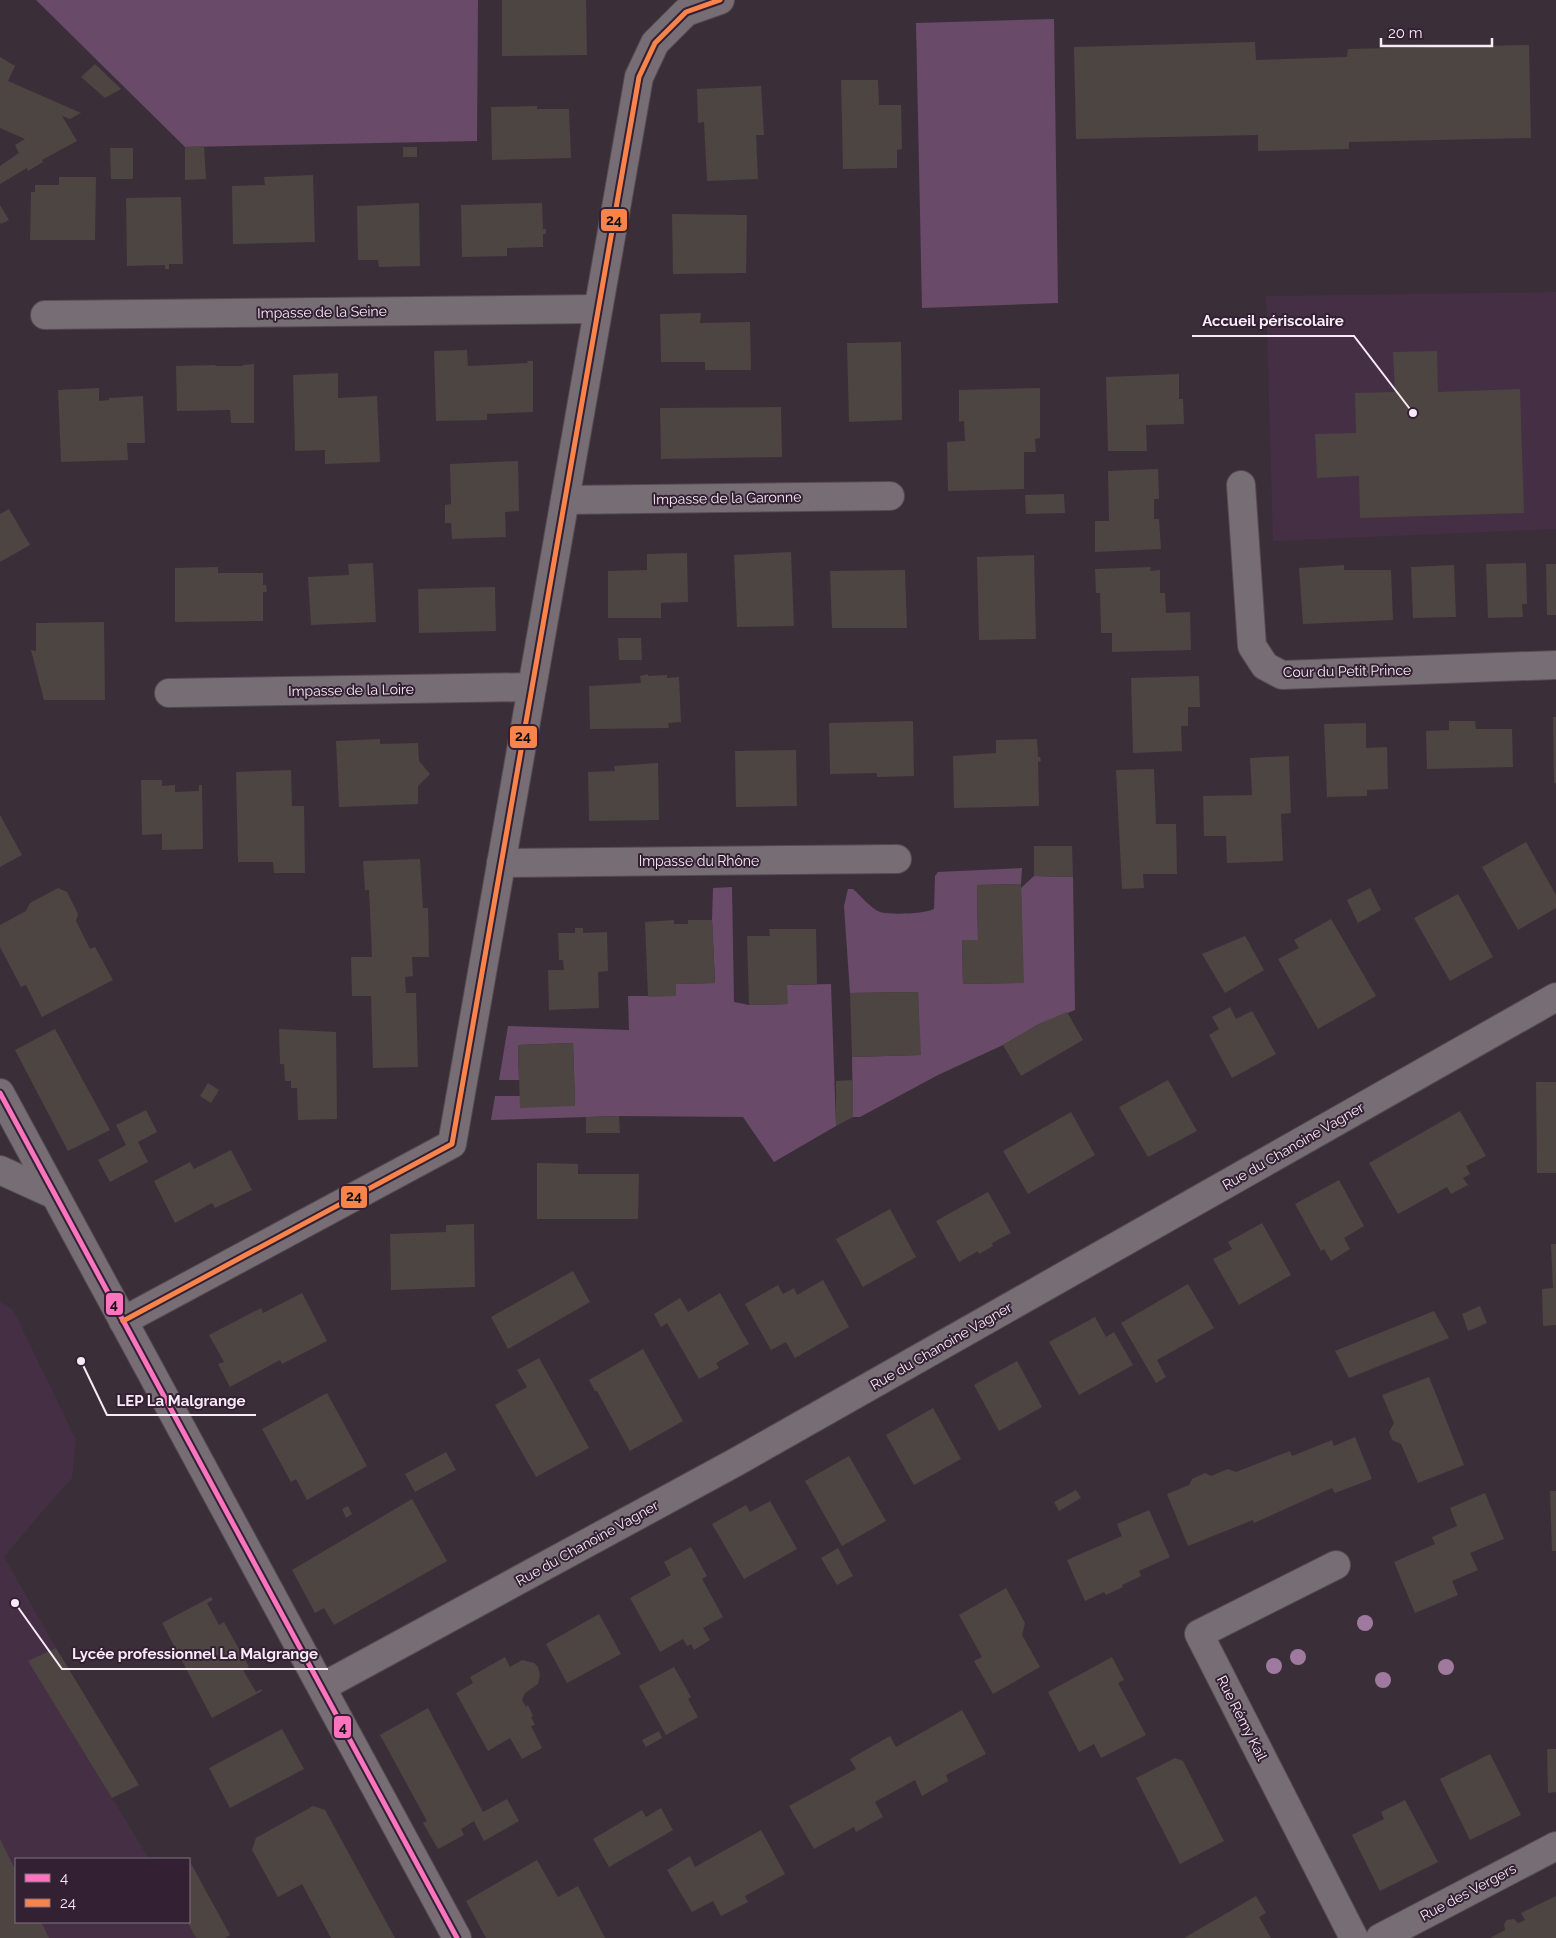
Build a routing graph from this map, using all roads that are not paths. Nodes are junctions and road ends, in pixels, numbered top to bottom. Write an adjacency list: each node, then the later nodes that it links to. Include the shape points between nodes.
1 (720, 0): 2 (street, via 686,12 655,43 639,77)
2 (598, 309): 3 (street, Impasse de la Seine); 6 (street)
3 (45, 315)
4 (1242, 485): 7 (street, Cour du Petit Prince, via 1252,646 1265,666 1282,675)
5 (890, 496): 6 (street, Impasse de la Garonne)
6 (565, 500): 8 (street)
7 (1556, 665)
8 (532, 687): 9 (street, Impasse de la Loire); 11 (street)
9 (169, 693)
10 (897, 859): 11 (street, Impasse du Rhône)
11 (501, 863): 16 (street, via 452,1144)
12 (1556, 996): 18 (street, Rue du Chanoine Vagner, via 736,1462)
13 (0, 1093): 15 (street)
14 (0, 1170): 15 (street)
15 (55, 1195): 16 (street)
16 (122, 1321): 18 (street)
17 (1336, 1565): 21 (street, Rue Rémy Kail, via 1200,1634)
18 (322, 1687): 20 (street)
19 (1556, 1846): 22 (street, Rue des Vergers)
20 (457, 1938)
21 (1354, 1938)
22 (1380, 1938)

